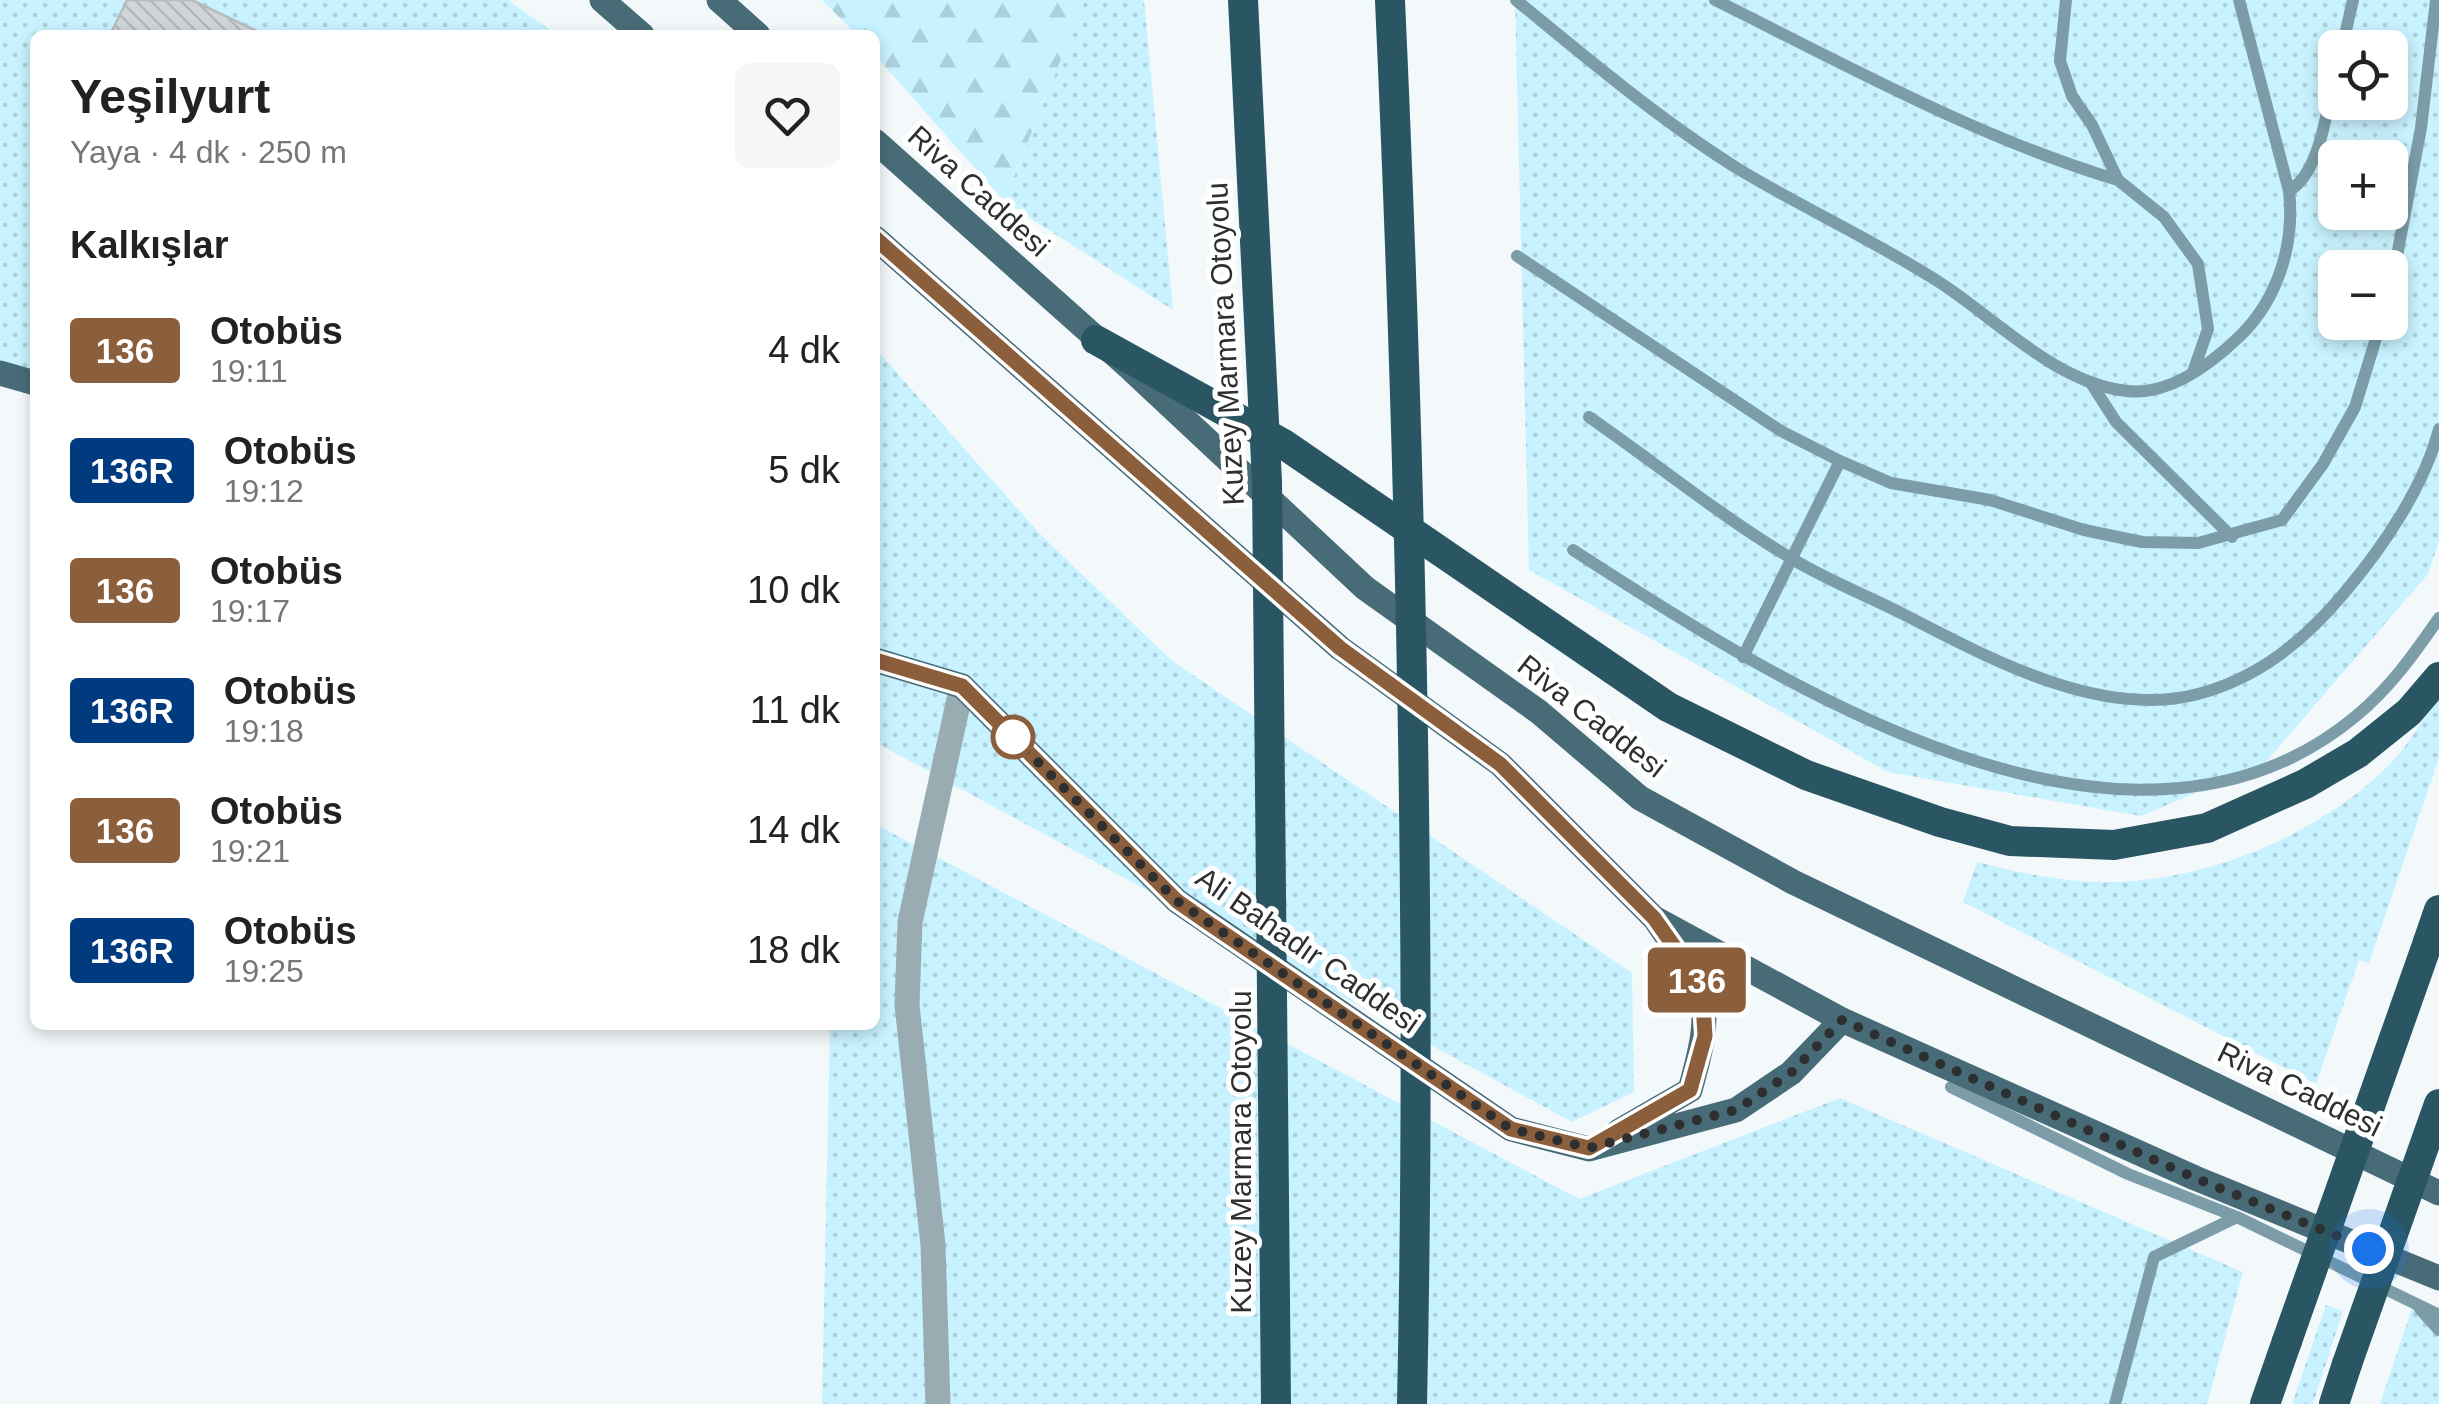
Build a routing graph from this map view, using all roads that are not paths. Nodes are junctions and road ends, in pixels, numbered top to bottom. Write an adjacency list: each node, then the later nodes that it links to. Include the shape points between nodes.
1 (602, 0): 5 (main road)
2 (719, 0): 6 (main road)
3 (1243, 0): 23 (highway, Kuzey Marmara Otoyolu, bridge, via 1268,482)
4 (1390, 0): 24 (highway, bridge, via 1418,1082)
5 (636, 30)
6 (752, 30)
7 (880, 146): 9 (main road, Riva Caddesi)
8 (880, 242): 16 (main road, via 1340,648 1500,764)
9 (1096, 340): 13 (highway, via 1282,443 1668,707 1806,775 2010,840 2114,844 2208,828 2358,754); 20 (main road, Riva Caddesi, via 1365,588 1539,712 1640,798 1793,882)
10 (0, 374): 11 (main road)
11 (30, 382)
12 (880, 661): 14 (main road, Ali Bahadır Caddesi)
13 (2439, 676)
14 (962, 686): 19 (main road, Ali Bahadır Caddesi, via 1177,901 1511,1129); 22 (lane, via 910,922 908,988 933,1245)
15 (2439, 910): 25 (highway, bridge)
16 (1654, 918): 17 (main road); 19 (main road, via 1702,986 1705,1036 1690,1090)
17 (1842, 1020): 19 (main road, via 1791,1073 1736,1110); 21 (main road, via 2195,1178)
18 (2439, 1104): 26 (highway, bridge)
19 (1589, 1148)
20 (2439, 1193)
21 (2439, 1278)
22 (938, 1404)
23 (1276, 1404)
24 (1412, 1404)
25 (2265, 1404)
26 (2334, 1404)

